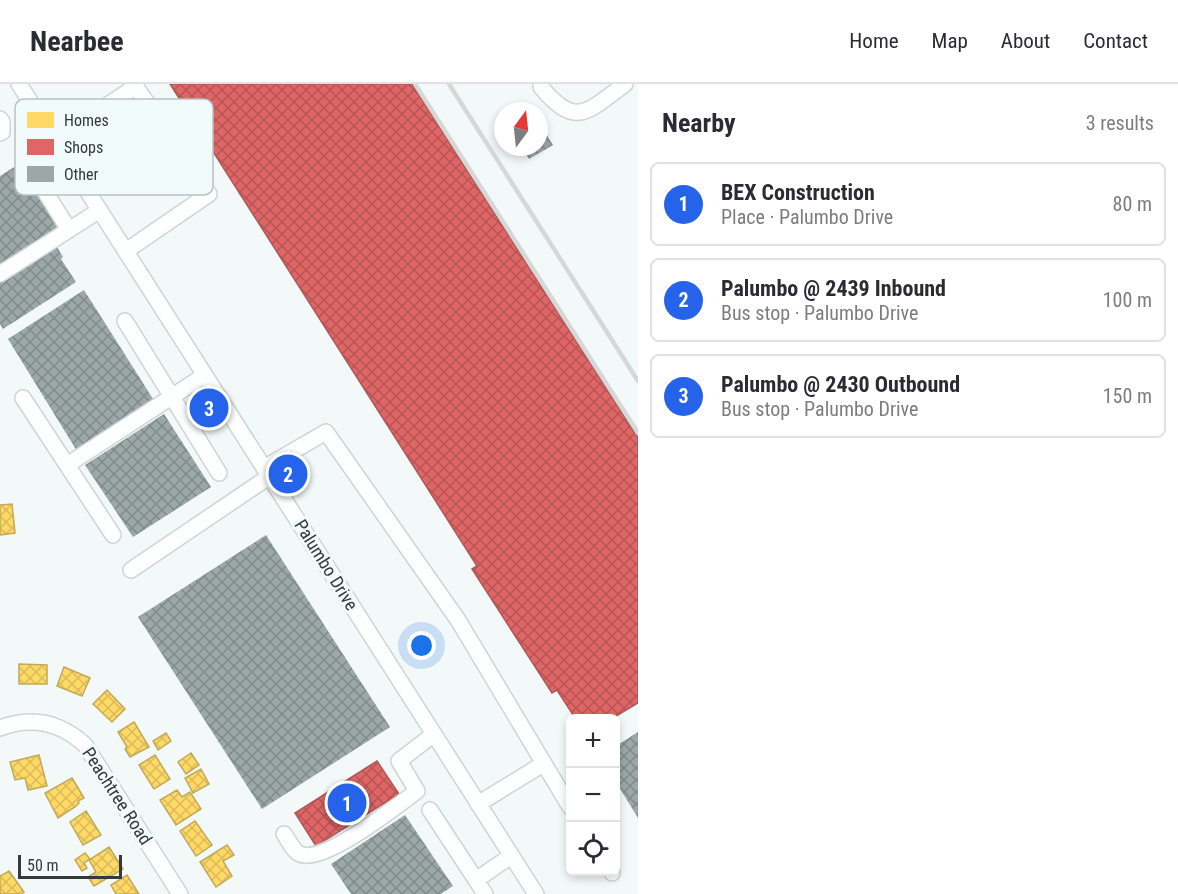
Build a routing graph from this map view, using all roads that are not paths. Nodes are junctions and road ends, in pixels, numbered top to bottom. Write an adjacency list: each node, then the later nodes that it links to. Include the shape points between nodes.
1 (19, 84): 5 (street, Palumbo Drive)
2 (625, 84): 4 (street, via 579,113 561,108)
3 (135, 85): 6 (street); 7 (street)
4 (541, 87)
5 (29, 99)
6 (115, 99)
7 (145, 99)
8 (0, 119): 9 (street)
9 (0, 133)
10 (48, 195): 14 (street)
11 (90, 195): 13 (street, Palumbo Drive)
12 (208, 195): 15 (street)
13 (99, 210): 14 (street); 15 (street, Palumbo Drive)
14 (69, 230): 16 (street)
15 (126, 251): 18 (street, Palumbo Drive)
16 (0, 274)
17 (124, 321): 19 (street)
18 (205, 375): 19 (street); 22 (street, Palumbo Drive)
19 (172, 396): 21 (street); 23 (street)
20 (23, 398): 21 (street)
21 (67, 465): 24 (street)
22 (267, 472): 25 (street); 27 (street, Palumbo Drive); 28 (street, via 326,432 458,620)
23 (219, 473)
24 (114, 535)
25 (131, 570)
26 (0, 728): 35 (street, Peachtree Road, via 37,721 53,724 85,745)
27 (434, 734): 30 (street, Palumbo Drive); 32 (street, via 399,761 417,791 361,832 318,855 308,856 298,853)
28 (543, 764): 29 (street); 30 (street)
29 (566, 801)
30 (478, 804): 33 (street, Palumbo Drive)
31 (430, 810): 34 (street)
32 (284, 834)
33 (511, 856): 34 (street); 37 (street, Palumbo Drive)
34 (476, 880): 36 (street)
35 (180, 894)
36 (484, 894)
37 (536, 894)

